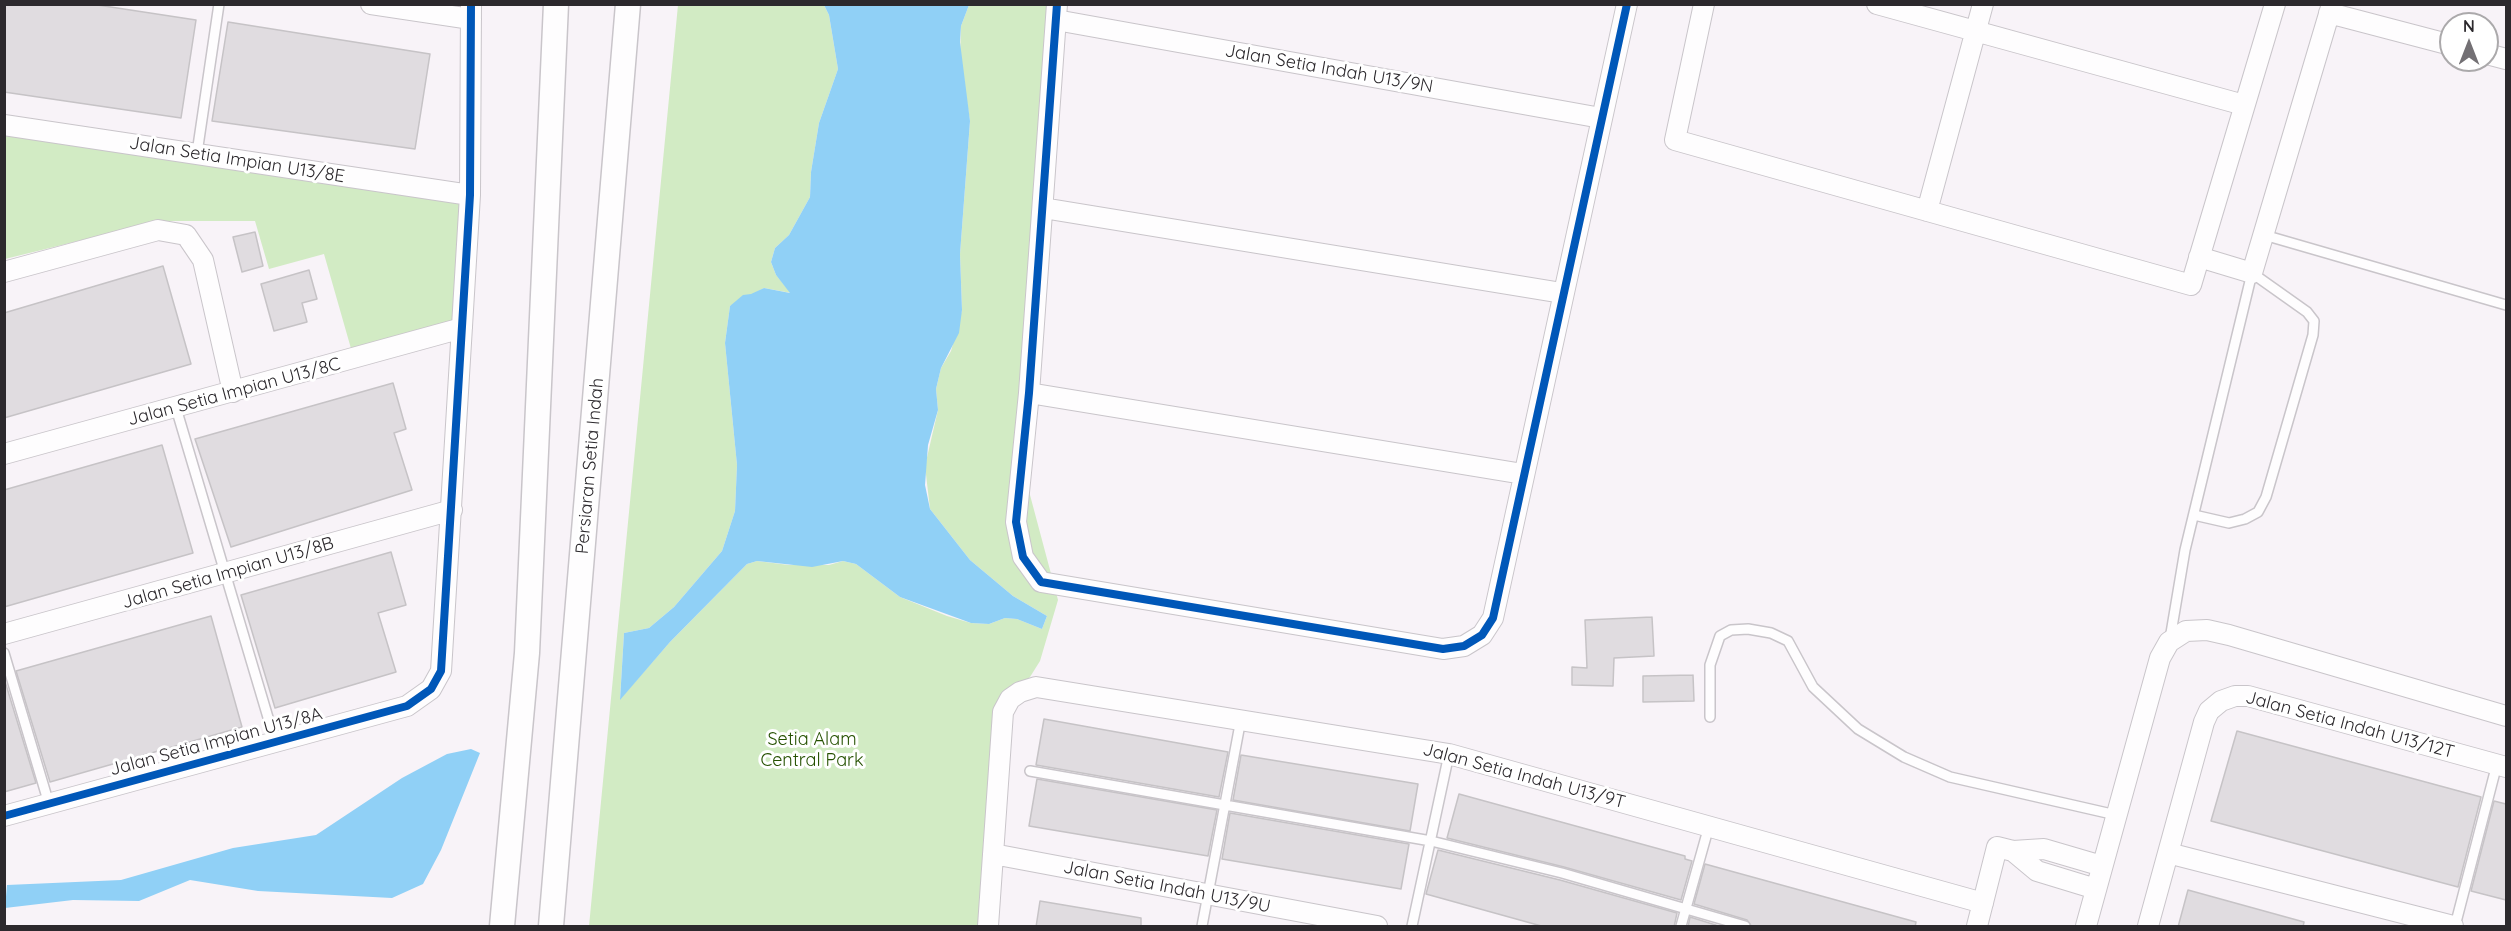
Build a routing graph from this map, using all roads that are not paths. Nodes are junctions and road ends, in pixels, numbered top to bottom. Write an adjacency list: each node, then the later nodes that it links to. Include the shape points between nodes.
1 (219, 4): 18 (lane)
2 (371, 4): 11 (street)
3 (556, 4): 61 (street, via 528,653)
4 (628, 4): 62 (street, Persiaran Setia Indah)
5 (1627, 4): 16 (street)
6 (1704, 4): 21 (street, via 1675,140)
7 (1877, 4): 13 (street)
8 (1983, 4): 13 (street)
9 (2276, 4): 15 (street)
10 (2330, 9): 14 (street); 22 (street)
11 (471, 12): 19 (street)
12 (1057, 12): 16 (street, Jalan Setia Indah U13/9N); 20 (street)
13 (1976, 32): 15 (street); 21 (street)
14 (2439, 41)
15 (2244, 105): 23 (street)
16 (1601, 118): 26 (street)
17 (4, 125): 18 (street, Jalan Setia Impian U13/8E)
18 (197, 153): 19 (street, Jalan Setia Impian U13/8E)
19 (470, 195): 28 (street)
20 (1043, 208): 26 (street); 30 (street)
21 (1927, 211): 23 (street, via 2191,285)
22 (2264, 235): 25 (street); 27 (lane)
23 (2199, 257): 25 (street)
24 (4, 272): 29 (street, via 158,230 186,235 203,260)
25 (2252, 273): 35 (lane); 35 (lane, via 2307,312 2314,321 2313,335 2266,497 2258,512 2229,523)
26 (1562, 294): 33 (street)
27 (2506, 305)
28 (462, 328): 29 (street, Jalan Setia Impian U13/8C); 34 (street)
29 (233, 392): 31 (street, Jalan Setia Impian U13/8C)
30 (1029, 393): 33 (street); 33 (street, via 1017,522 1023,556 1041,582 1443,649 1464,646 1482,635 1493,618)
31 (176, 408): 32 (street, Jalan Setia Impian U13/8C); 36 (lane)
32 (4, 454)
33 (1523, 474)
34 (452, 510): 36 (street, Jalan Setia Impian U13/8B); 43 (street, Jalan Setia Impian U13/8A, via 441,671 431,689 407,706)
35 (2194, 515): 38 (lane)
36 (226, 574): 37 (street, Jalan Setia Impian U13/8B); 43 (lane)
37 (4, 634)
38 (2169, 642): 40 (street, via 2186,631 2207,630); 49 (street, via 2160,658)
39 (4, 653): 47 (lane)
40 (2506, 716)
41 (1710, 717): 49 (lane, via 1710,665 1720,636 1731,630 1748,629 1771,633 1788,641 1813,687 1858,729 1904,757 1950,777)
42 (1241, 719): 44 (street, Jalan Setia Indah U13/9T); 48 (lane); 55 (street, Jalan Setia Indah U13/9T, via 1057,689 1036,687 1020,692 1010,699 1003,712)
43 (275, 741): 47 (street, Jalan Setia Impian U13/8A)
44 (1449, 754): 51 (street, Jalan Setia Indah U13/9T); 52 (lane)
45 (2502, 765): 54 (street, Jalan Setia Indah U13/12T, via 2247,696 2235,696 2209,711 2204,722); 72 (lane)
46 (1030, 771): 48 (lane)
47 (49, 804): 50 (street, Jalan Setia Impian U13/8A)
48 (1225, 805): 52 (lane); 58 (lane)
49 (2116, 814): 56 (street)
50 (4, 816)
51 (1709, 826): 59 (street, Jalan Setia Indah U13/9T); 60 (lane)
52 (1431, 841): 60 (lane); 66 (lane)
53 (2013, 851): 56 (street, via 2044,849); 57 (street, via 2037,871); 59 (street, via 1997,847)
54 (2168, 853): 71 (street); 72 (street)
55 (993, 854): 58 (street, Jalan Setia Indah U13/9U); 63 (street, Jalan Setia Indah U13/9T)
56 (2102, 866): 57 (street)
57 (2096, 890): 70 (street)
58 (1208, 894): 64 (lane); 65 (street, Jalan Setia Indah U13/9U)
59 (1983, 903): 69 (street)
60 (1685, 909): 67 (lane); 68 (lane)
61 (502, 927)
62 (551, 927)
63 (988, 927)
64 (1202, 927)
65 (1377, 927)
66 (1412, 927)
67 (1681, 927)
68 (1744, 927)
69 (1977, 927)
70 (2086, 927)
71 (2148, 927)
72 (2454, 927)

